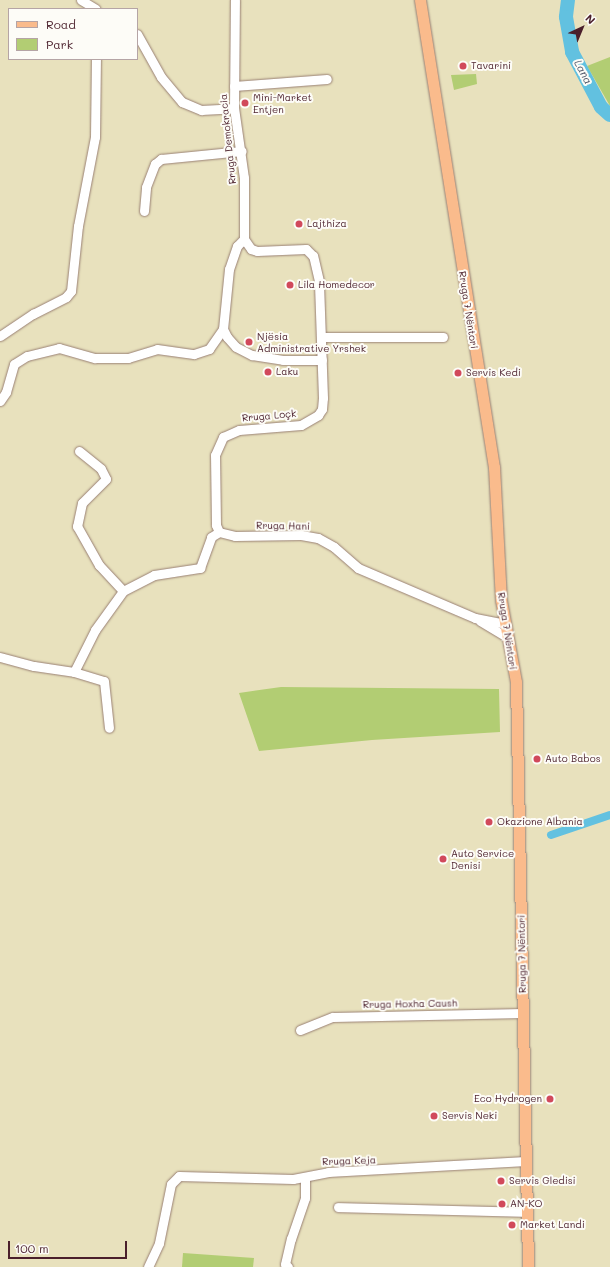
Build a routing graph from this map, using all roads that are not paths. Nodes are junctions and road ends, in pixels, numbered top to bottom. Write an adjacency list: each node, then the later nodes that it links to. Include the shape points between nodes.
1 (80, 0): 4 (street)
2 (235, 0): 8 (street, Rruga Demokracia)
3 (420, 0): 23 (main road, Rruga 7 Nëntori, via 494,467 499,518 501,600)
4 (94, 8)
5 (138, 36): 9 (street, via 169,89 182,102 201,110)
6 (96, 60): 14 (street, via 96,137 78,226 71,291 66,297 33,314)
7 (327, 79): 8 (street)
8 (234, 86): 9 (street, Rruga Demokracia)
9 (234, 108): 10 (street, Rruga Demokracia)
10 (242, 151): 11 (street, via 161,159 155,164 146,187); 12 (street, Rruga Demokracia)
11 (144, 211)
12 (244, 239): 13 (street, via 237,246 229,269); 15 (street, Rruga Loçk, via 251,249 257,251 310,251 318,274)
13 (223, 329): 17 (street, via 236,347 252,355 276,360); 18 (street, via 209,349 194,354 158,349 128,358 95,358 59,348 27,356 14,364 6,392)
14 (0, 336)
15 (322, 337): 16 (street); 17 (street, Rruga Loçk)
16 (443, 337)
17 (322, 360): 20 (street, Rruga Loçk, via 323,398 322,409 318,415 301,425 239,430 223,437 218,445 215,510)
18 (0, 401)
19 (79, 451): 21 (street, via 101,469 106,479 82,502 77,526 99,565)
20 (219, 532): 21 (street, via 211,537 200,568 154,575); 22 (street, Rruga Hani, via 235,536 301,535 318,538 334,547 358,568)
21 (124, 592): 26 (street, via 95,630)
22 (475, 618): 23 (street, Rruga Hani); 24 (street, Rruga Hani)
23 (505, 624): 24 (main road, Rruga 7 Nëntori)
24 (508, 638): 28 (main road, Rruga 7 Nëntori, via 516,682)
25 (0, 657): 26 (street, via 34,666)
26 (74, 672): 27 (street, via 104,681)
27 (109, 728)
28 (523, 1013): 29 (street, Rruga Hoxha Caush, via 333,1017); 30 (main road, Rruga 7 Nëntori)
29 (300, 1030)
30 (526, 1161): 31 (street, Rruga Keja, via 328,1172); 33 (main road, Rruga 7 Nëntori)
31 (305, 1177): 34 (street, Rruga Keja, via 174,1178 165,1206 159,1243); 35 (street, via 305,1198 285,1264)
32 (338, 1207): 33 (street)
33 (527, 1212): 36 (main road, Rruga 7 Nëntori)
34 (148, 1267)
35 (288, 1267)
36 (528, 1267)

